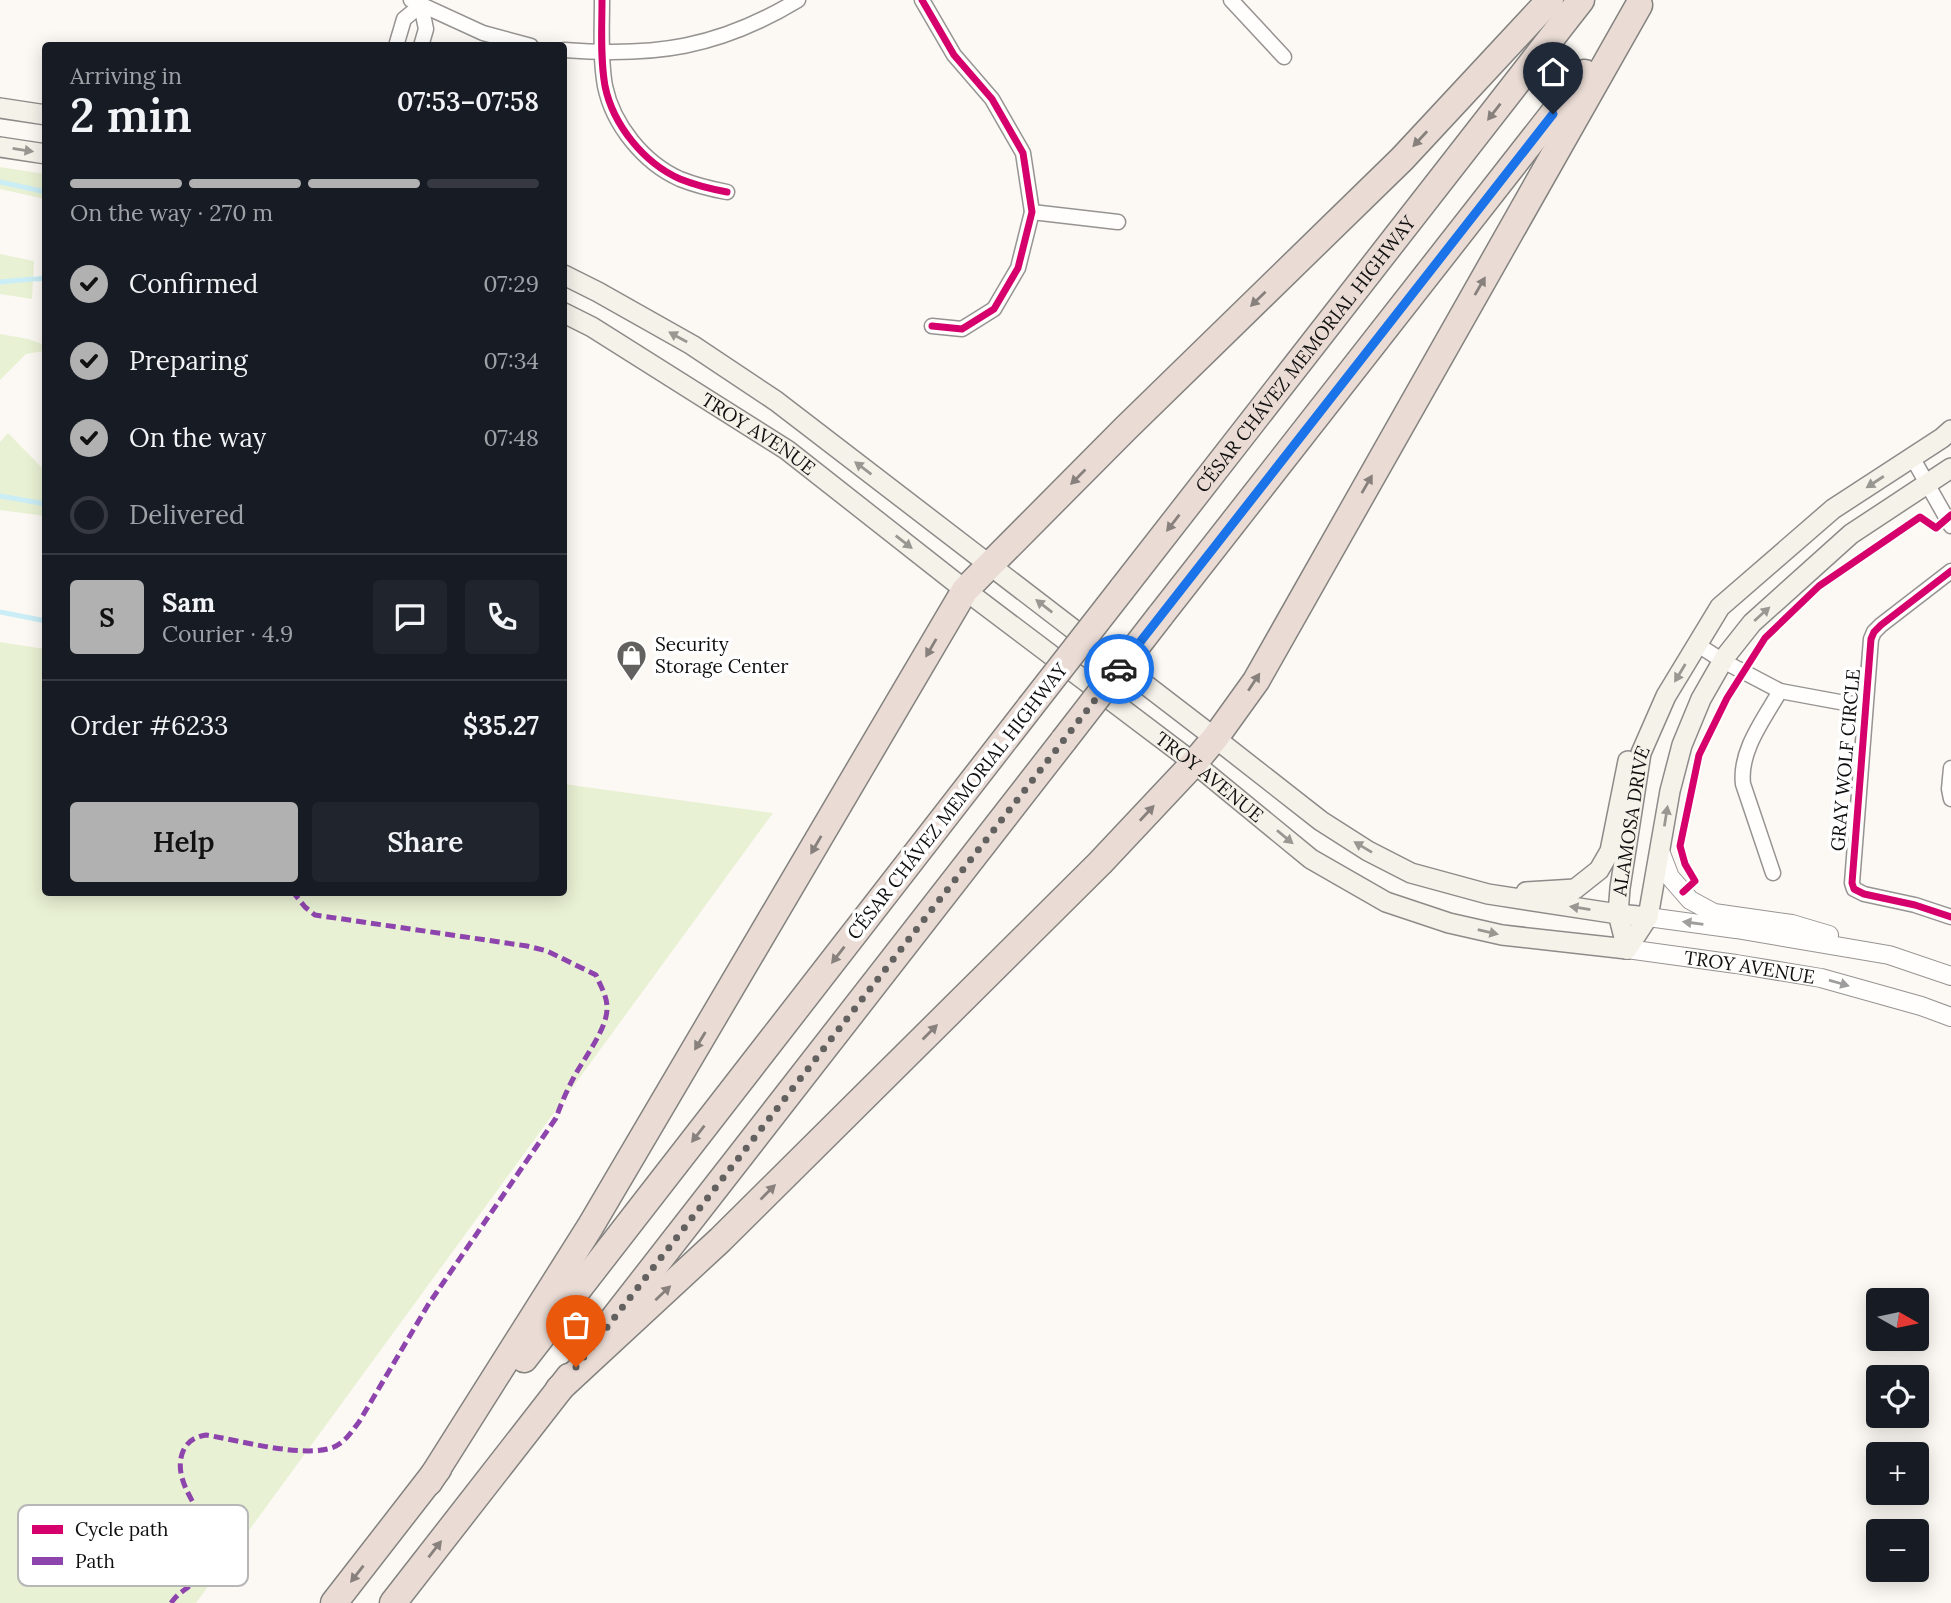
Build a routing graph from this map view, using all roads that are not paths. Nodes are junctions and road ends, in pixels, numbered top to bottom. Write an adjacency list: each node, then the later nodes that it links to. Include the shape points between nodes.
1 (602, 0): 13 (street)
2 (798, 0): 13 (street, via 753,25 695,44)
3 (922, 0): 20 (street, via 954,55 992,99 1023,153)
4 (1231, 0): 14 (street)
5 (1550, 0): 30 (highway, one-way to 30, via 1402,159)
6 (1581, 0): 53 (highway, CÉSAR CHÁVEZ MEMORIAL HIGHWAY, one-way to 53, bridge)
7 (1641, 2): 37 (highway, one-way to 7, via 1256,681); 52 (highway, bridge)
8 (416, 3): 9 (street, via 404,19); 10 (street, via 426,29); 11 (street, via 483,33)
9 (398, 42)
10 (422, 42)
11 (516, 42)
12 (567, 50): 13 (street)
13 (602, 53): 19 (street, via 613,110 643,153 678,178)
14 (1284, 57)
15 (0, 108): 16 (main road)
16 (42, 113)
17 (0, 147): 18 (main road, one-way to 18)
18 (42, 153)
19 (727, 192)
20 (1032, 212): 21 (street); 24 (street, via 1018,268 994,309 961,329)
21 (1118, 222)
22 (567, 276): 30 (main road, TROY AVENUE, one-way to 22, via 776,401 692,345)
23 (567, 314): 32 (main road, TROY AVENUE, one-way to 32, via 787,450)
24 (932, 327)
25 (1951, 430): 26 (main road, ALAMOSA DRIVE)
26 (1912, 457): 28 (street); 33 (main road, ALAMOSA DRIVE, one-way to 33, via 1833,509 1720,607)
27 (1951, 468): 28 (main road, ALAMOSA DRIVE)
28 (1927, 483): 29 (street); 34 (main road, ALAMOSA DRIVE, one-way to 28, via 1752,623 1851,534)
29 (1951, 526)
30 (990, 565): 32 (highway); 37 (main road, TROY AVENUE, one-way to 30)
31 (1951, 571): 36 (street, GRAY WOLF CIRCLE, via 1874,632)
32 (965, 590): 39 (main road, TROY AVENUE); 53 (highway, one-way to 53, via 590,1227)
33 (1698, 645): 34 (street); 38 (main road, ALAMOSA DRIVE, one-way to 38, via 1666,696)
34 (1723, 661): 35 (street); 42 (main road, ALAMOSA DRIVE, one-way to 34, via 1682,745)
35 (1780, 691): 36 (street); 43 (street, via 1741,771)
36 (1865, 704): 47 (street, GRAY WOLF CIRCLE, via 1854,889)
37 (1215, 738): 39 (highway); 44 (main road, TROY AVENUE, one-way to 37, via 1411,873 1368,851 1321,821)
38 (1641, 753): 44 (main road, via 1627,762 1610,851 1600,870 1574,889); 45 (main road, ALAMOSA DRIVE)
39 (1194, 762): 48 (main road, TROY AVENUE, one-way to 48, via 1311,859 1386,902 1502,935); 52 (highway, one-way to 39, via 720,1240 1100,863)
40 (1951, 768): 41 (street)
41 (1951, 800)
42 (1660, 851): 46 (main road, ALAMOSA DRIVE); 49 (street, via 1670,877 1690,900 1714,913 1792,924)
43 (1773, 873)
44 (1488, 894): 45 (main road, TROY AVENUE, one-way to 44)
45 (1618, 914): 46 (main road, TROY AVENUE); 48 (main road, ALAMOSA DRIVE)
46 (1648, 917): 48 (main road, ALAMOSA DRIVE); 49 (street, TROY AVENUE, one-way to 46)
47 (1951, 917)
48 (1626, 949): 51 (street, TROY AVENUE, one-way to 51, via 1821,978)
49 (1889, 954): 50 (street, TROY AVENUE)
50 (1951, 976)
51 (1951, 1017)
52 (559, 1389): 55 (highway, one-way to 52)
53 (429, 1482): 54 (highway, CÉSAR CHÁVEZ MEMORIAL HIGHWAY, one-way to 54)
54 (334, 1603)
55 (393, 1603)

